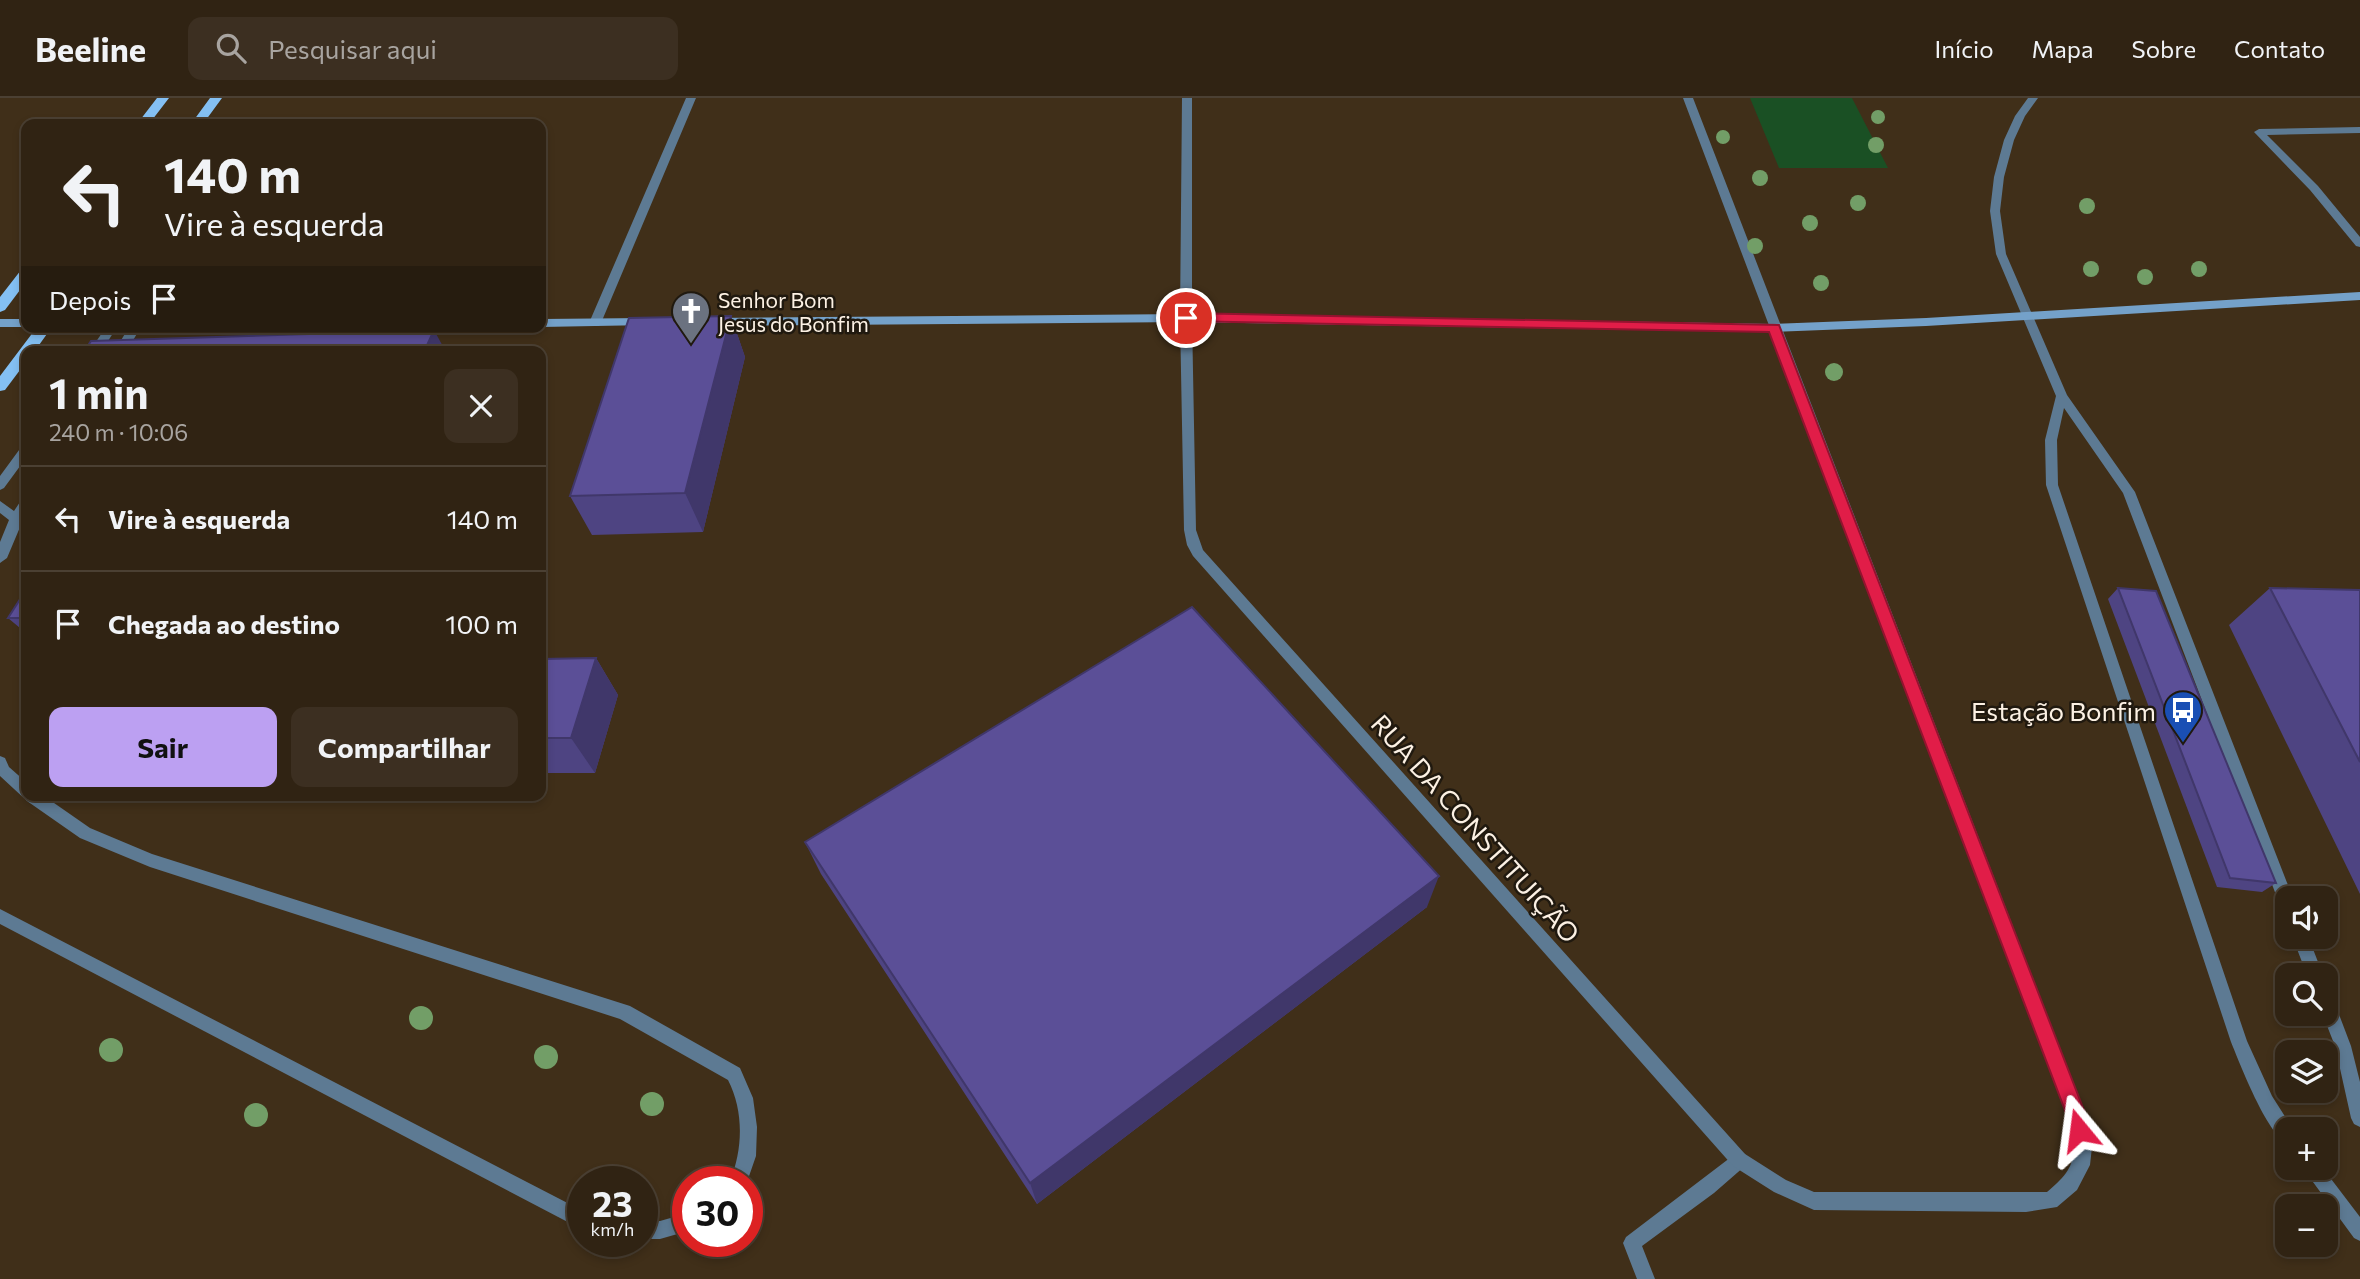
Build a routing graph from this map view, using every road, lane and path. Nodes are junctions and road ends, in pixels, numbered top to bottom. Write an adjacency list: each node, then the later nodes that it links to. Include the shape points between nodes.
1 (163, 98): 7 (main road)
2 (216, 98): 8 (main road)
3 (691, 98): 20 (street)
4 (1187, 98): 14 (street, RUA DA CONSTITUIÇÃO)
5 (1688, 98): 21 (street)
6 (2033, 98): 24 (street, via 2008,140 1995,211 2001,254)
7 (147, 119)
8 (201, 119)
9 (2360, 130): 10 (street, via 2259,132)
10 (2360, 244)
11 (21, 280): 13 (main road)
12 (2358, 299): 21 (main road)
13 (0, 307)
14 (1186, 318): 16 (main road); 21 (main road); 39 (street, RUA DA CONSTITUIÇÃO, via 1193,545)
15 (664, 322): 20 (main road)
16 (705, 322)
17 (0, 323): 18 (main road)
18 (21, 323)
19 (546, 323): 20 (main road)
20 (596, 323)
21 (1774, 328): 39 (street, RUA DA CONSTITUIÇÃO, via 2076,1113 2083,1147 2081,1165 2071,1184 2051,1201 2026,1203 1814,1201)
22 (21, 359): 23 (main road)
23 (0, 386)
24 (2062, 396): 34 (street, via 2129,492); 37 (street, via 2050,430 2052,485 2239,1042)
25 (21, 456): 26 (street)
26 (0, 485)
27 (0, 506): 29 (street)
28 (21, 510): 29 (street)
29 (16, 519): 30 (street)
30 (0, 558)
31 (0, 762): 32 (street)
32 (21, 786)
33 (39, 801): 40 (street, via 85,833 150,860 624,1012 734,1074 745,1101)
34 (2280, 886)
35 (0, 916): 42 (street)
36 (2335, 1026): 38 (street)
37 (2276, 1117)
38 (2360, 1118)
39 (1739, 1160): 44 (street, via 1632,1243)
40 (744, 1166)
41 (2321, 1180): 43 (street)
42 (567, 1213)
43 (2360, 1232)
44 (1646, 1279)

